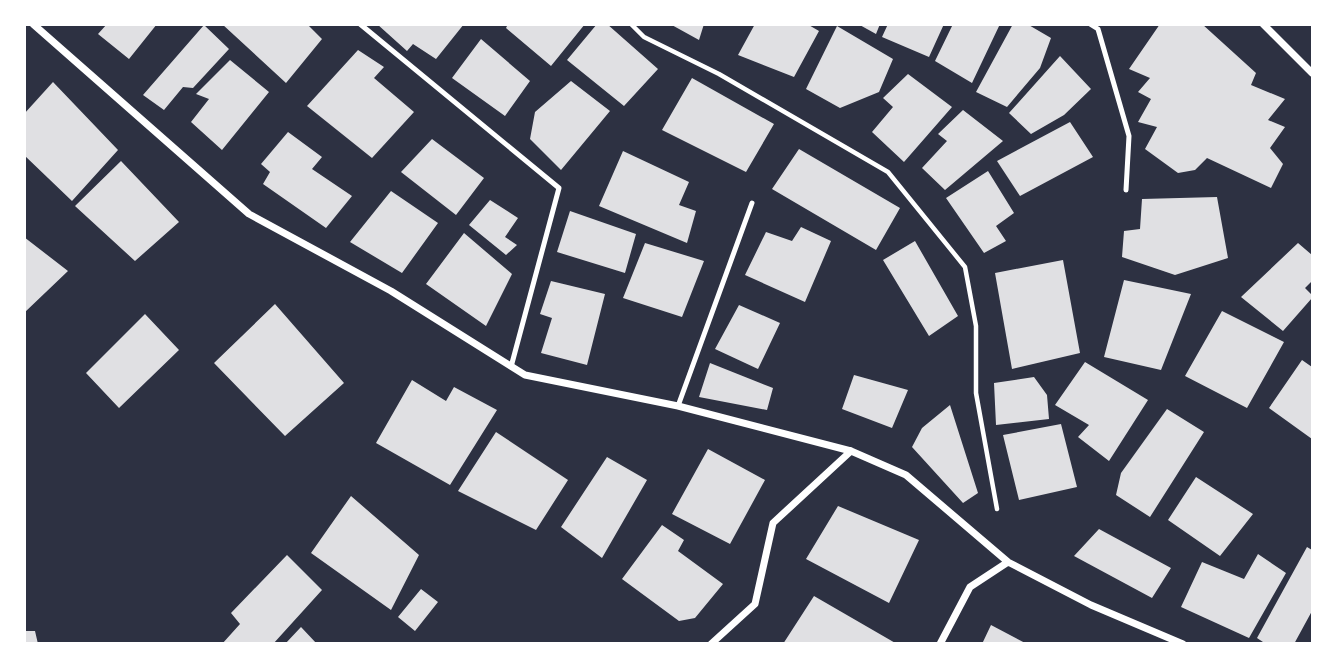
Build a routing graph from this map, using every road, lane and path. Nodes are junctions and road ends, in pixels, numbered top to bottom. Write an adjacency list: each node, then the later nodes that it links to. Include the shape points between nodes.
1 (33, 24): 9 (street, via 249,214 391,291)
2 (360, 24): 9 (lane, via 559,188)
3 (631, 24): 12 (path, via 644,37 719,74 888,172 965,267 976,326 976,393)
4 (1090, 24): 7 (lane, via 1098,29 1129,136)
5 (1263, 24): 6 (street)
6 (1312, 73)
7 (1126, 190)
8 (752, 203): 10 (lane)
9 (511, 367): 10 (street, via 525,376)
10 (678, 406): 11 (street)
11 (851, 451): 12 (street, via 906,475); 13 (street, via 773,523 755,604)
12 (1008, 562): 14 (street, via 970,587); 15 (street, via 1091,605)
13 (711, 643)
14 (940, 643)
15 (1183, 643)

